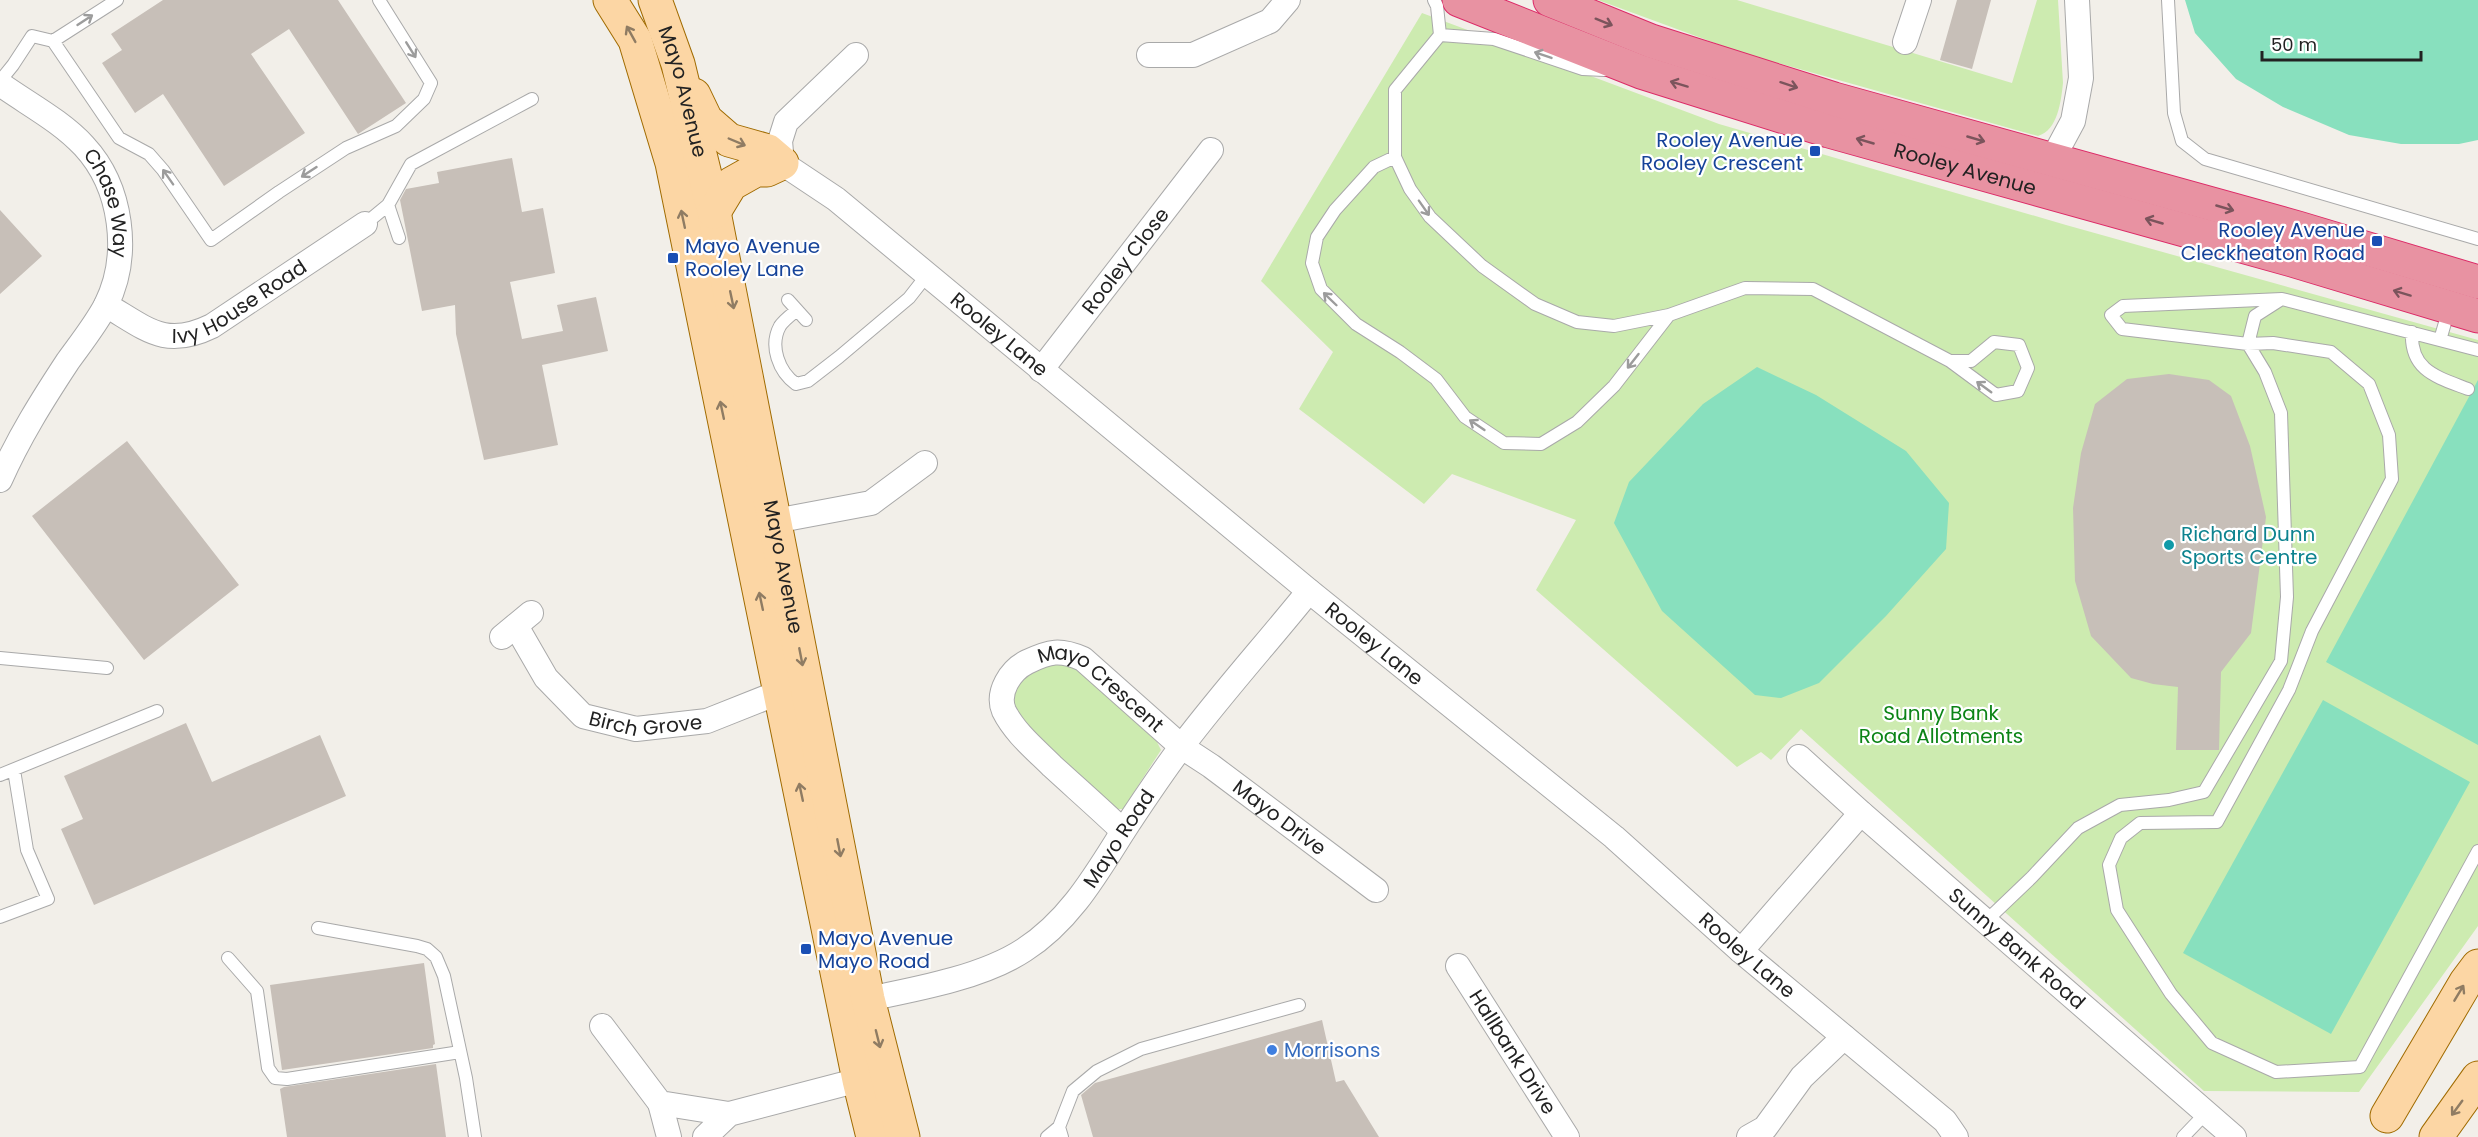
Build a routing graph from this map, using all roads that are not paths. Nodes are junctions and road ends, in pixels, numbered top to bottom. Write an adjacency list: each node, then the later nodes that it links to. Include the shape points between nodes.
1 (117, 0): 13 (lane, one-way to 1)
2 (380, 0): 13 (lane, one-way to 13, via 432,83 424,99 396,126 346,148 211,240 164,170 149,154 119,138)
3 (610, 0): 53 (main road, Mayo Avenue, one-way to 3, via 672,163 635,40)
4 (655, 0): 17 (main road, Mayo Avenue)
5 (1288, 0): 16 (street, via 1270,21 1193,55)
6 (1434, 0): 12 (lane)
7 (1459, 0): 18 (highway, Rooley Avenue)
8 (1550, 0): 23 (highway, Rooley Avenue, one-way to 23, via 1652,41 1834,99)
9 (1919, 0): 14 (street)
10 (2077, 0): 23 (street, via 2081,78 2073,121)
11 (2168, 0): 29 (lane, via 2174,113 2182,141 2205,159)
12 (1440, 35): 18 (lane, one-way to 12, via 1583,69 1494,39); 22 (lane, via 1395,90)
13 (54, 41): 19 (lane, via 32,36)
14 (1905, 42)
15 (856, 55): 24 (street, via 786,122 780,141)
16 (1149, 55)
17 (678, 64): 24 (main road, one-way to 24, via 706,120 729,140 768,152); 26 (main road, Mayo Avenue)
18 (1641, 72): 34 (highway, Rooley Avenue, one-way to 18, via 1828,131)
19 (0, 82): 33 (street, Chase Way, via 84,146 110,188 116,208 120,258)
20 (532, 99): 25 (lane, via 411,164)
21 (1211, 150): 42 (street, Rooley Close)
22 (1395, 158): 35 (lane, one-way to 35, via 1430,217 1482,266 1535,304 1577,322 1614,326); 35 (lane, one-way to 22, via 1614,386 1577,422 1540,444 1504,443 1465,417 1436,379 1356,324 1321,289 1312,263 1317,237 1374,166)
23 (2052, 160): 31 (highway, Rooley Avenue, one-way to 31)
24 (782, 163): 26 (main road, via 756,170 731,184); 30 (street, Rooley Lane, via 836,199)
25 (388, 205): 27 (lane); 28 (lane)
26 (714, 212): 46 (main road, Mayo Avenue, one-way to 46)
27 (365, 224): 33 (street, Ivy House Road, via 196,334 168,337)
28 (399, 238)
29 (2478, 239)
30 (927, 275): 36 (lane, via 909,298 839,357 808,381 796,384 786,377 777,357 775,337 793,305); 42 (street, Rooley Lane)
31 (2478, 282)
32 (2282, 299): 37 (lane); 39 (lane, via 2255,316); 39 (lane, via 2123,306 2111,315 2122,329)
33 (106, 305): 45 (street, Chase Way, via 34,413)
34 (2464, 312): 38 (lane)
35 (1669, 315): 41 (lane, via 1745,288 1813,289)
36 (806, 320)
37 (2412, 332): 38 (lane); 43 (lane, via 2411,350 2419,363 2434,376)
38 (2440, 340): 40 (lane)
39 (2248, 344): 50 (lane, via 2272,343 2331,352 2368,384 2389,435 2392,479); 51 (lane, via 2265,372 2281,413 2287,597)
40 (2478, 350)
41 (1950, 361): 41 (lane, one-way to 41, via 1971,361 1994,342 2019,345 2028,368 2018,390 1995,395)
42 (1041, 370): 47 (street, Rooley Lane)
43 (2468, 388)
44 (925, 463): 46 (street, via 871,502)
45 (0, 480)
46 (775, 521): 70 (main road, Mayo Avenue, one-way to 70)
47 (1309, 591): 55 (street, Mayo Road); 66 (street, Rooley Lane, via 1614,837)
48 (516, 625): 53 (street, Birch Grove, via 546,678 583,716 636,729 708,721)
49 (0, 658): 52 (lane)
50 (2301, 659): 51 (lane); 61 (lane, via 2289,690 2217,822 2140,823 2121,838 2109,865 2117,910 2171,994 2212,1043 2276,1072 2360,1067)
51 (2281, 661): 64 (lane, via 2204,792 2120,805 2078,828)
52 (107, 668)
53 (780, 692): 77 (main road, Mayo Avenue, one-way to 53)
54 (157, 711): 57 (lane)
55 (1182, 747): 60 (street, Mayo Road); 60 (street, Mayo Crescent, via 1083,659 1064,651 1042,655 1012,673 1003,690 1003,709 1020,736); 62 (street, Mayo Drive)
56 (1799, 756): 59 (street, Sunny Bank Road)
57 (14, 770): 58 (lane); 63 (lane, via 27,850 48,899)
58 (0, 775)
59 (1861, 813): 64 (street, Sunny Bank Road); 66 (street)
60 (1123, 831): 70 (street, Mayo Road, via 1070,910 1023,951 974,973)
61 (2478, 850)
62 (1376, 890)
63 (0, 916)
64 (1986, 921): 79 (street, Sunny Bank Road)
65 (318, 928): 75 (lane, via 428,949 444,976)
66 (1742, 951): 74 (street, Rooley Lane)
67 (228, 958): 75 (lane, via 256,991 268,1068 275,1078)
68 (1458, 966): 90 (street, Hallbank Drive)
69 (2478, 966): 81 (main road, one-way to 69)
70 (868, 999): 88 (main road, Mayo Avenue, one-way to 88)
71 (1299, 1005): 82 (lane, via 1141,1049 1106,1067 1073,1090)
72 (2478, 1007): 81 (main road)
73 (603, 1026): 78 (street)
74 (1844, 1037): 83 (street, via 1802,1077); 91 (street, Rooley Lane, via 1945,1121)
75 (460, 1052): 84 (lane)
76 (2478, 1078): 94 (main road, one-way to 94)
77 (859, 1080): 80 (street); 87 (main road, Mayo Avenue)
78 (660, 1103): 80 (street); 85 (street)
79 (2206, 1112): 92 (lane); 93 (street, Sunny Bank Road)
80 (729, 1114): 86 (street)
81 (2379, 1126)
82 (1061, 1132): 89 (lane)
83 (1763, 1134)
84 (475, 1137)
85 (669, 1137)
86 (705, 1137)
87 (873, 1137)
88 (903, 1137)
89 (1047, 1137)
90 (1567, 1137)
91 (1956, 1137)
92 (2183, 1137)
93 (2234, 1137)
94 (2436, 1137)

